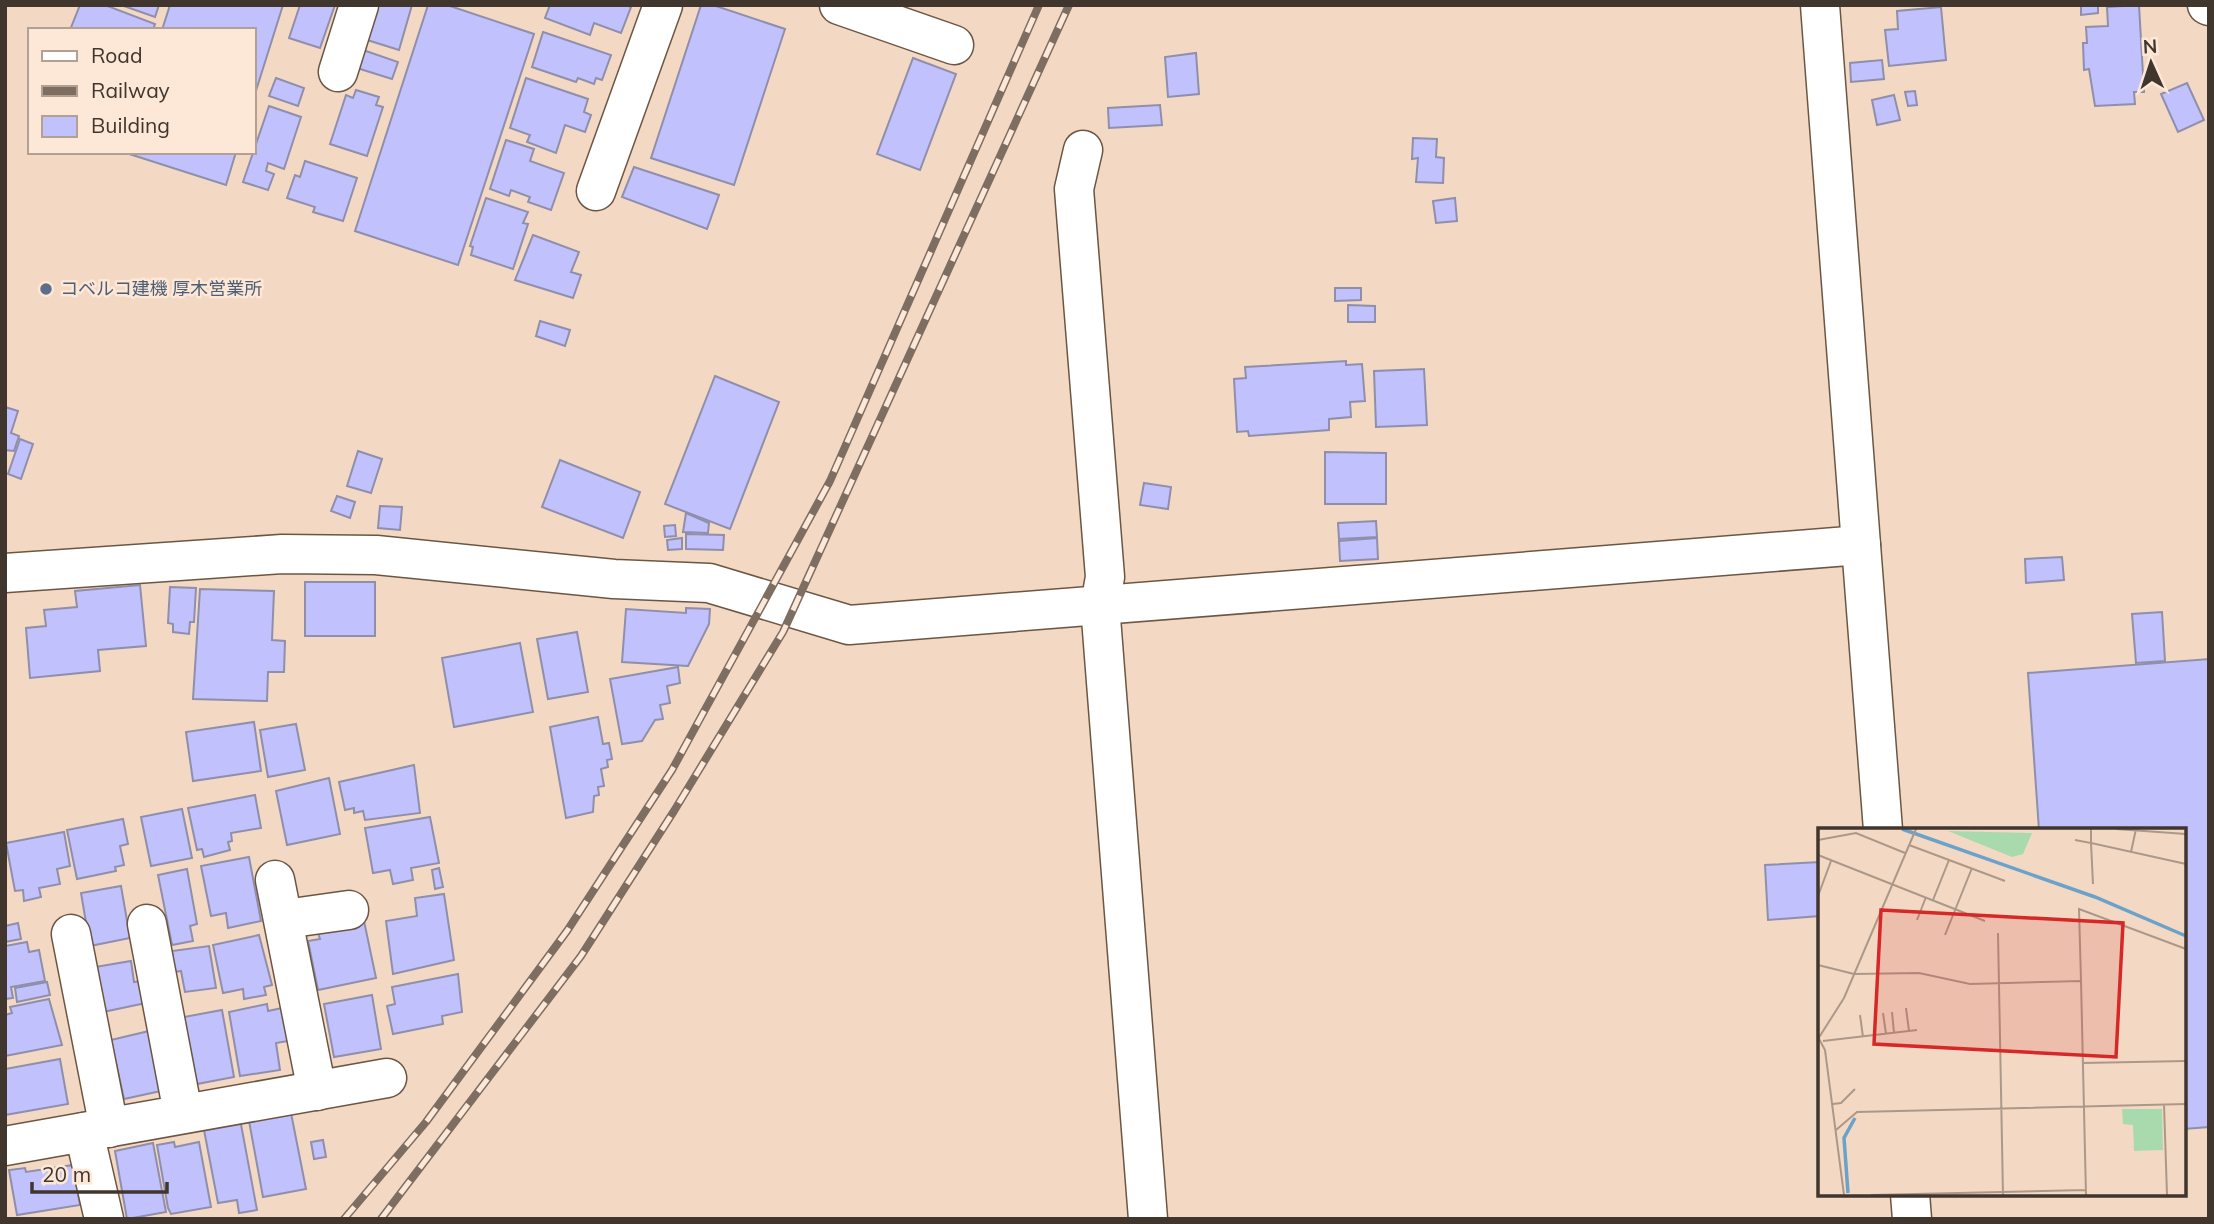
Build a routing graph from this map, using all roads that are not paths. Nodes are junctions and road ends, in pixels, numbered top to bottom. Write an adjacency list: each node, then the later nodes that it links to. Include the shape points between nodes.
1 (359, 5): 6 (street)
2 (663, 5): 8 (street)
3 (839, 5): 5 (street)
4 (1819, 5): 9 (street)
5 (954, 44)
6 (338, 72)
7 (1083, 150): 11 (street, via 1074,189 1105,577)
8 (596, 166)
9 (1861, 545): 11 (street); 12 (street)
10 (5, 573): 11 (street, via 282,554 376,555 614,579 709,583 849,625)
11 (1100, 605): 25 (street)
12 (1883, 828)
13 (275, 880): 15 (street)
14 (349, 910): 15 (street)
15 (285, 919): 19 (street)
16 (147, 924): 20 (street)
17 (71, 934): 21 (street)
18 (387, 1078): 19 (street)
19 (317, 1091): 20 (street)
20 (183, 1114): 21 (street)
21 (96, 1130): 22 (street); 24 (street)
22 (5, 1146)
23 (1910, 1196): 26 (street)
24 (104, 1219)
25 (1148, 1219)
26 (1912, 1219)

